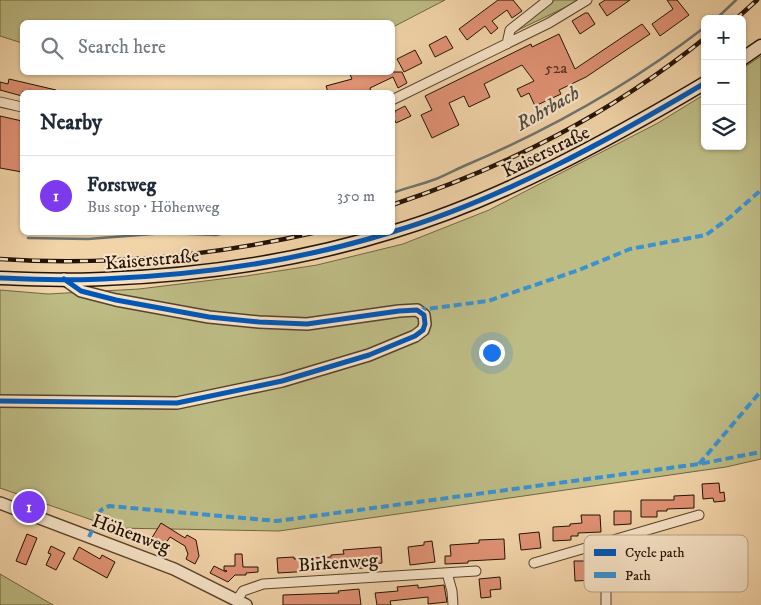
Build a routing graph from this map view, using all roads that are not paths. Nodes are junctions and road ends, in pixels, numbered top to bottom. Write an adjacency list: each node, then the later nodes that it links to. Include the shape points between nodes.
1 (548, 0): 3 (street, via 510,30)
2 (587, 0): 3 (street)
3 (506, 44): 7 (street)
4 (761, 46): 5 (main road)
5 (746, 56)
6 (701, 85): 10 (main road, Kaiserstraße, via 540,172 482,199)
7 (395, 99)
8 (0, 102): 9 (street)
9 (20, 107)
10 (395, 231)
11 (383, 235): 13 (main road, Kaiserstraße, via 350,246 232,268 103,280)
12 (0, 278): 13 (main road, Kaiserstraße)
13 (64, 280): 14 (street, via 81,291 116,300 210,317 307,324 417,310 424,315 425,324 415,336 369,355 282,381 177,403)
14 (0, 401)
15 (0, 504): 23 (street, Höhenweg, via 174,569)
16 (699, 515): 17 (street)
17 (630, 535)
18 (584, 549): 19 (street)
19 (534, 564)
20 (476, 571): 21 (street, Birkenweg)
21 (447, 573): 23 (street, Birkenweg, via 263,584 243,591); 24 (street)
22 (606, 592): 25 (street)
23 (242, 603)
24 (453, 605)
25 (606, 605)

